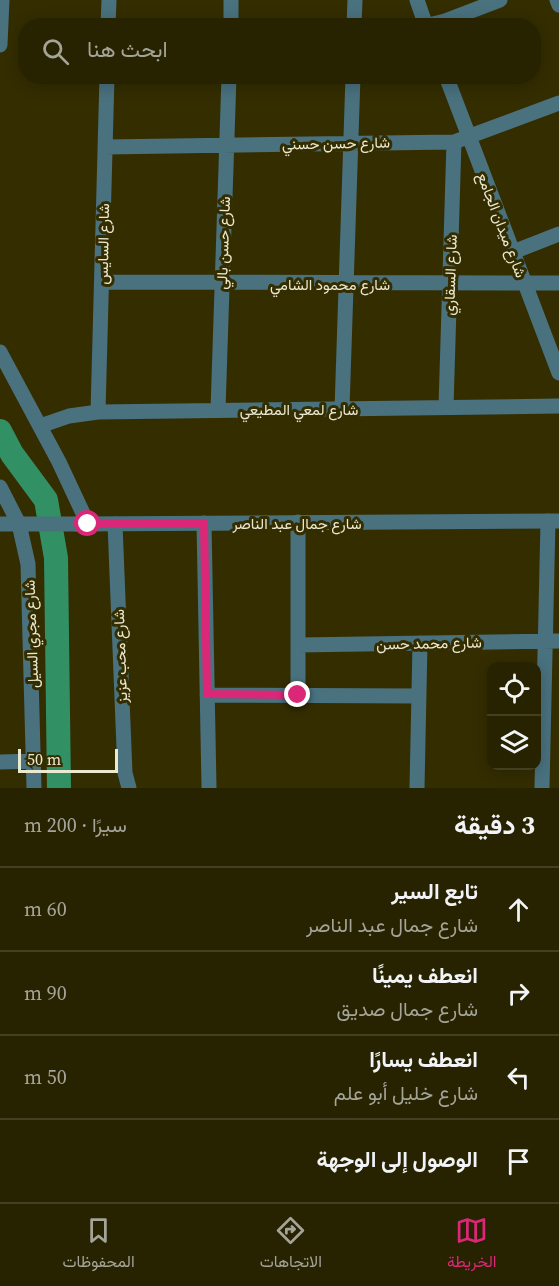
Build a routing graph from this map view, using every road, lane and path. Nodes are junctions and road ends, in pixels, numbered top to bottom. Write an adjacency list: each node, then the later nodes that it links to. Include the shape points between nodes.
1 (2, 0): 9 (street)
2 (109, 0): 10 (street)
3 (231, 0): 11 (street)
4 (355, 0): 12 (street)
5 (417, 0): 13 (street)
6 (500, 0): 14 (street)
7 (557, 0): 8 (street)
8 (559, 5)
9 (1, 17): 15 (street)
10 (108, 18)
11 (231, 18)
12 (354, 18)
13 (423, 18)
14 (454, 18)
15 (0, 45)
16 (107, 84): 25 (street, شارع السايس)
17 (229, 84): 24 (street, شارع حسن بالي)
18 (353, 84): 23 (street)
19 (449, 84): 21 (street, شارع ميدان الجامع)
20 (559, 103): 21 (street, شارع حسن حسني)
21 (469, 138): 22 (street, شارع حسن حسني); 27 (street, شارع ميدان الجامع)
22 (454, 142): 23 (street, شارع حسن حسني); 32 (street, شارع السقاري)
23 (351, 143): 24 (street, شارع حسن حسني); 29 (street)
24 (227, 145): 25 (street, شارع حسن حسني); 31 (street, شارع حسن بالي)
25 (105, 147): 28 (street, شارع السايس)
26 (559, 234): 27 (street)
27 (513, 252): 33 (street, شارع ميدان الجامع)
28 (102, 282): 31 (street, شارع محمود الشامي); 40 (street, شارع السايس)
29 (346, 283): 31 (street, شارع محمود الشامي); 32 (street, شارع محمود الشامي); 38 (street)
30 (559, 283): 33 (street, شارع محمود الشامي)
31 (222, 284): 39 (street, شارع حسن بالي)
32 (451, 284): 33 (street, شارع محمود الشامي); 37 (street, شارع السقاري)
33 (525, 284): 35 (street, شارع ميدان الجامع)
34 (0, 352): 41 (street)
35 (559, 373)
36 (559, 406): 37 (street, شارع لمعي المطيعي)
37 (446, 407): 38 (street, شارع لمعي المطيعي)
38 (342, 409): 39 (street, شارع لمعي المطيعي)
39 (218, 410): 40 (street, شارع لمعي المطيعي)
40 (99, 412): 41 (street, شارع لمعي المطيعي, via 69,416)
41 (40, 426): 48 (street)
42 (0, 486): 47 (street, شارع مجري السيل)
43 (553, 521): 44 (street, شارع جمال عبد الناصر); 50 (street)
44 (298, 522): 45 (street, شارع جمال عبد الناصر); 52 (street)
45 (204, 523): 49 (street, شارع جمال عبد الناصر); 53 (street)
46 (0, 524): 47 (street, شارع جمال عبد الناصر)
47 (25, 524): 48 (street, شارع جمال عبد الناصر); 56 (street, شارع مجري السيل, via 31,591)
48 (82, 524): 49 (street, شارع جمال عبد الناصر)
49 (115, 524): 59 (street, شارع محب عزيز, via 125,773)
50 (552, 641): 51 (street, شارع محمد حسن); 62 (street)
51 (420, 643): 52 (street, شارع محمد حسن); 55 (street)
52 (298, 645): 54 (street)
53 (207, 694): 54 (street); 60 (street)
54 (298, 695): 55 (street)
55 (419, 696): 61 (street)
56 (35, 761): 57 (street); 58 (street, شارع مجري السيل)
57 (0, 762)
58 (34, 788)
59 (129, 788)
60 (209, 788)
61 (417, 788)
62 (542, 788)

